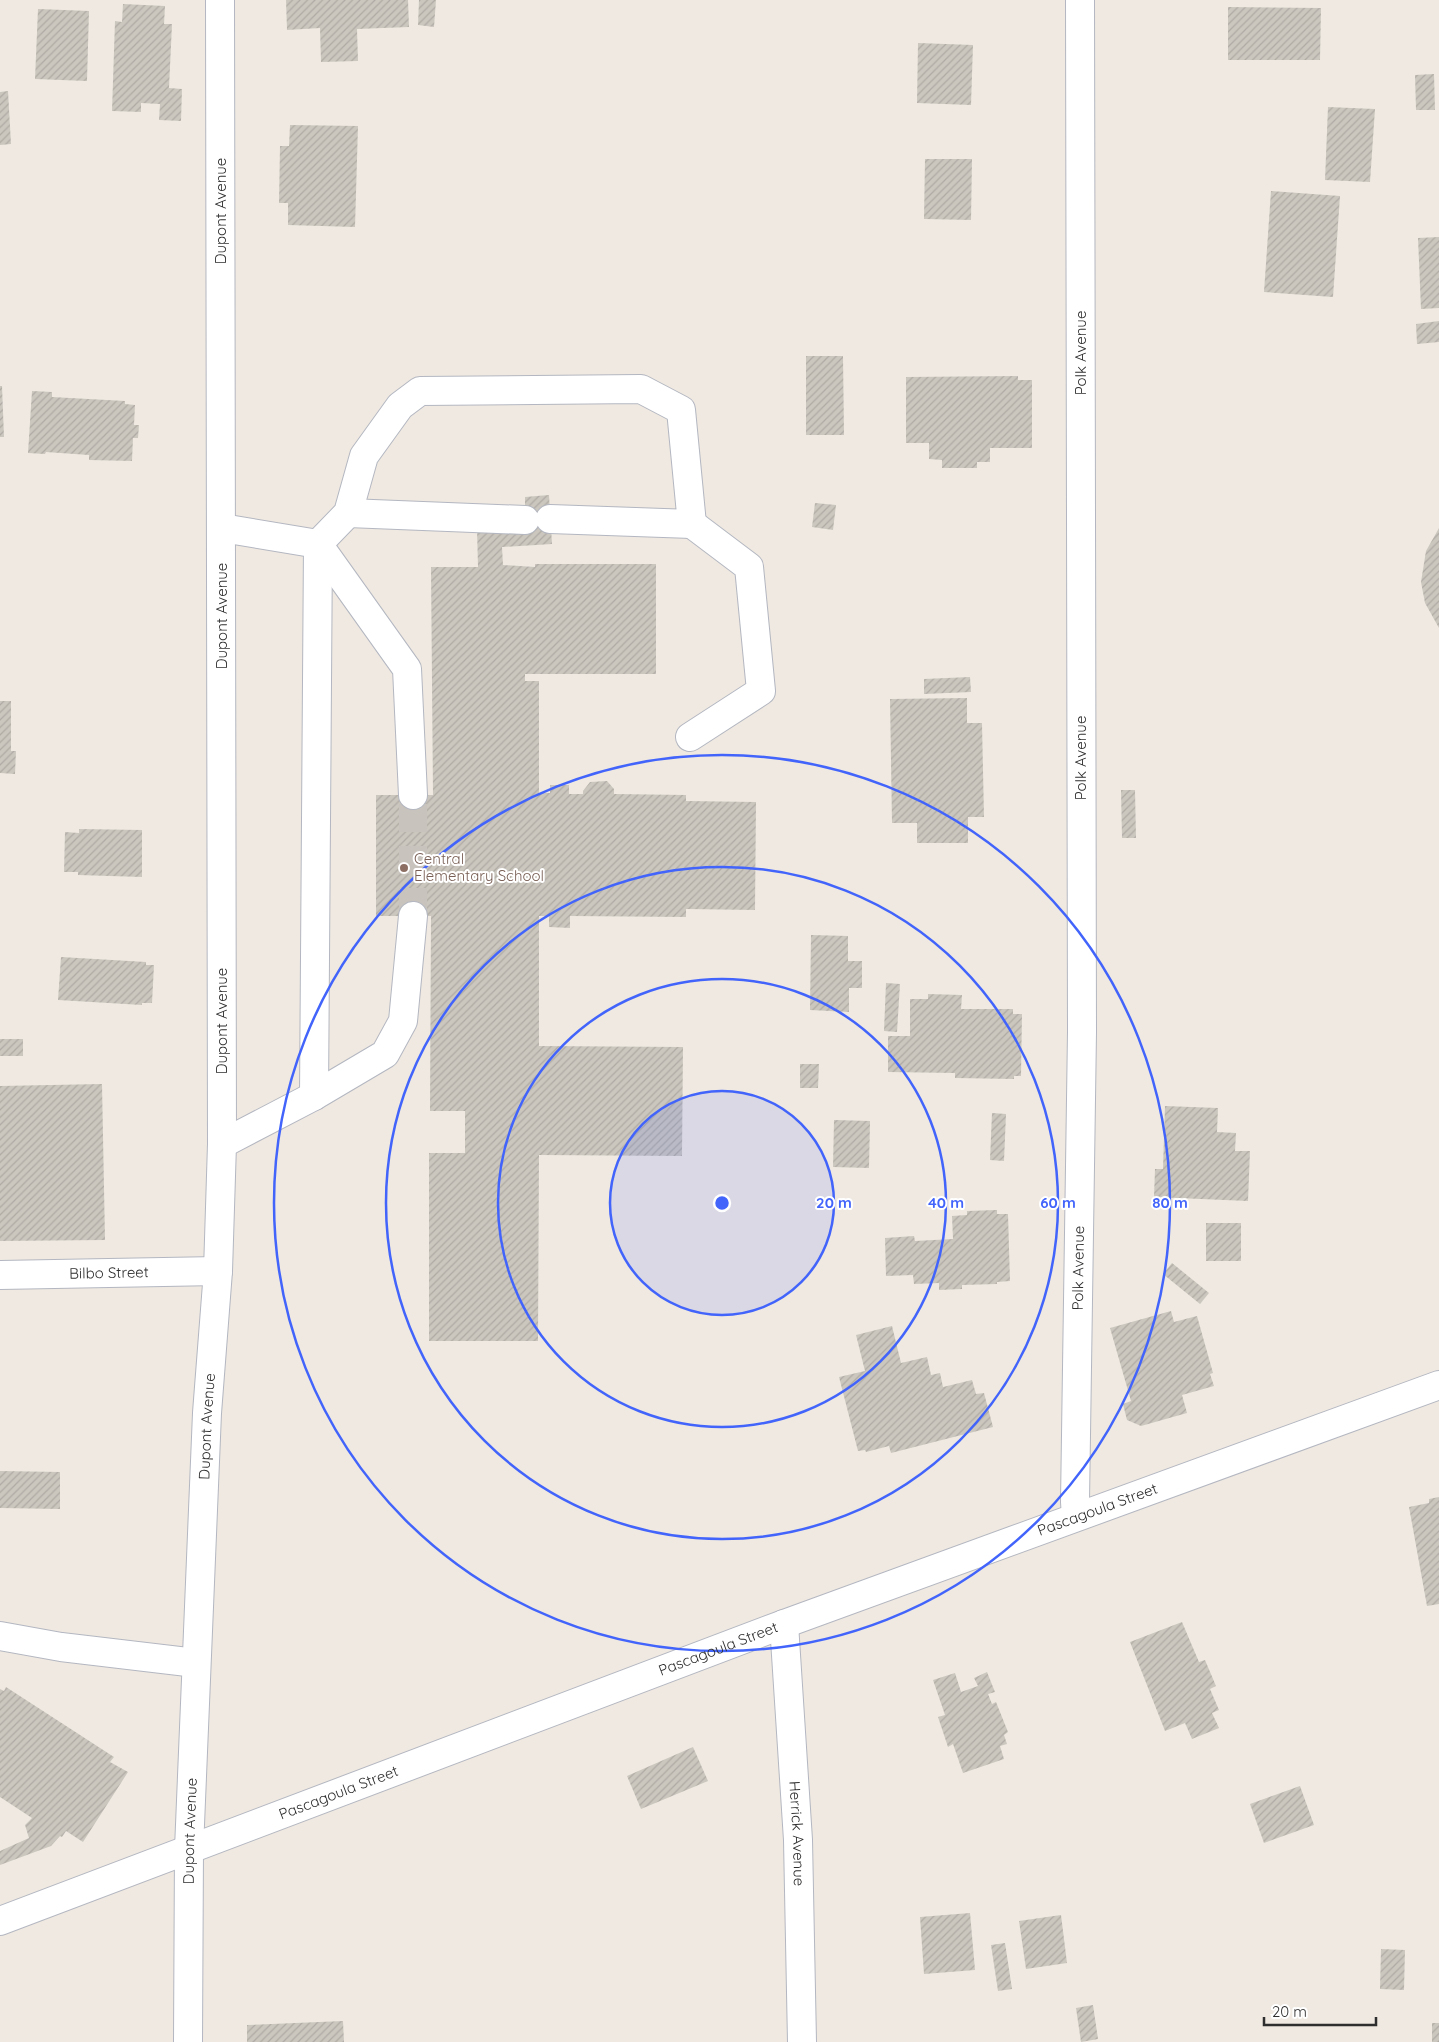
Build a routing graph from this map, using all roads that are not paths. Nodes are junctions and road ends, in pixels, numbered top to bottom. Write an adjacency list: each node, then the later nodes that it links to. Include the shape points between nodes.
1 (220, 0): 5 (street, Dupont Avenue)
2 (1080, 0): 15 (street, Polk Avenue, via 1082,1032)
3 (348, 513): 4 (street); 4 (street, via 364,456 400,406 420,391 642,390 681,410); 6 (street)
4 (692, 524): 7 (street, via 749,566 761,691)
5 (222, 528): 6 (street); 11 (street, Dupont Avenue)
6 (318, 544): 8 (street, via 407,669); 10 (street)
7 (690, 737)
8 (414, 795)
9 (412, 916): 10 (street, via 403,1021 385,1054)
10 (314, 1096): 11 (street)
11 (222, 1144): 12 (street, Dupont Avenue)
12 (218, 1271): 13 (street, Bilbo Street); 18 (street, Dupont Avenue, via 207,1413)
13 (0, 1275)
14 (1439, 1385): 15 (street, Pascagoula Street)
15 (1076, 1516): 16 (street, Pascagoula Street)
16 (784, 1624): 19 (street, Pascagoula Street); 22 (street, Herrick Avenue, via 798,1840)
17 (0, 1636): 18 (street, via 61,1647)
18 (196, 1663): 19 (street, Dupont Avenue)
19 (189, 1849): 20 (street, Pascagoula Street); 21 (street, Dupont Avenue)
20 (0, 1921)
21 (188, 2042)
22 (802, 2042)

